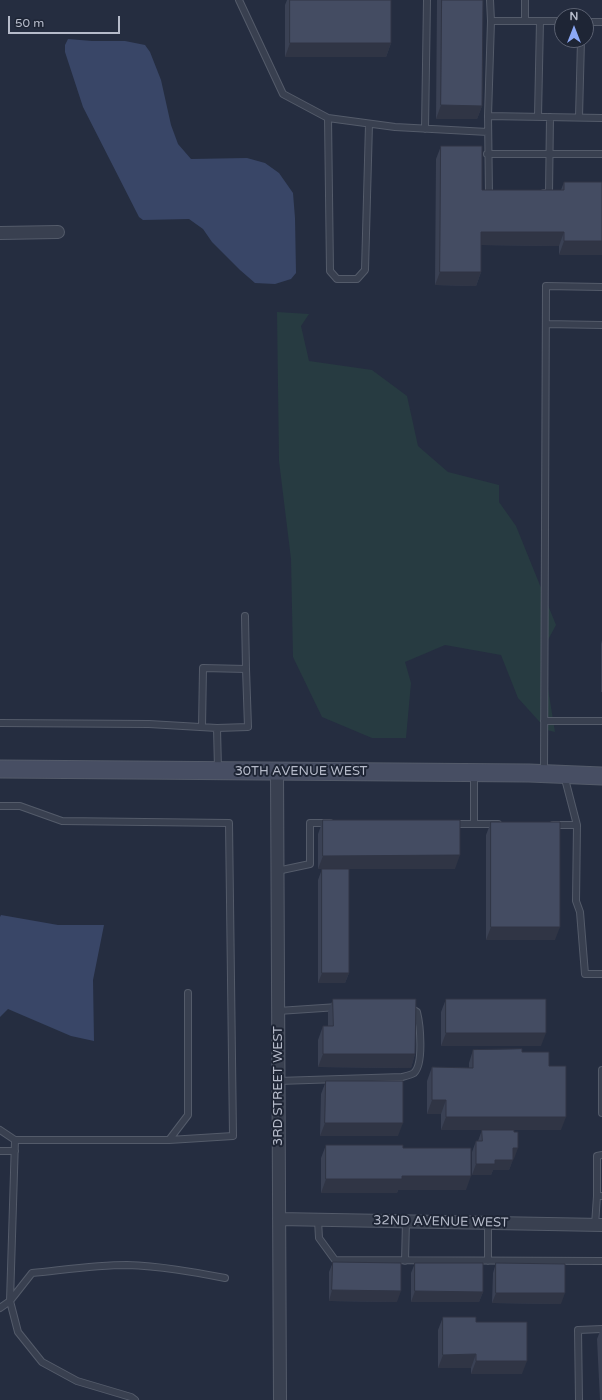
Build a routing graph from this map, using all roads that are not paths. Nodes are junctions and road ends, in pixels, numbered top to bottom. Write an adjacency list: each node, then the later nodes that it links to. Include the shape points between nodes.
1 (239, 0): 14 (lane, via 283,94)
2 (427, 0): 17 (lane)
3 (490, 0): 5 (lane)
4 (525, 0): 6 (lane)
5 (490, 21): 6 (lane); 10 (lane)
6 (525, 21): 7 (lane)
7 (540, 21): 8 (lane); 11 (lane)
8 (554, 21)
9 (581, 48): 13 (lane)
10 (488, 116): 11 (lane); 18 (lane)
11 (538, 116): 12 (lane)
12 (550, 117): 13 (lane); 20 (lane)
13 (579, 117): 15 (lane)
14 (328, 118): 16 (lane); 16 (lane, via 330,271 337,279 357,279 365,270)
15 (602, 118)
16 (369, 124): 17 (lane)
17 (425, 129): 18 (lane)
18 (488, 132): 19 (lane)
19 (487, 154): 20 (lane); 23 (lane, via 489,194)
20 (550, 154): 21 (lane); 22 (lane, via 549,193)
21 (602, 154)
22 (534, 193)
23 (496, 194)
24 (58, 232): 25 (street)
25 (0, 233)
26 (602, 286): 27 (lane, via 546,286)
27 (546, 324): 28 (lane); 31 (lane)
28 (602, 325)
29 (245, 616): 30 (lane)
30 (246, 669): 34 (lane, via 203,668); 35 (lane, via 248,727)
31 (544, 721): 32 (lane); 40 (lane)
32 (602, 721)
33 (0, 723): 34 (lane)
34 (202, 727): 35 (lane)
35 (217, 728): 37 (lane)
36 (0, 769): 37 (street, 30TH AVENUE WEST)
37 (218, 771): 38 (street, 30TH AVENUE WEST)
38 (277, 771): 39 (street, 30TH AVENUE WEST); 50 (street, 3RD STREET WEST)
39 (474, 773): 40 (street, 30TH AVENUE WEST); 46 (lane)
40 (544, 774): 41 (street, 30TH AVENUE WEST)
41 (564, 774): 42 (street, 30TH AVENUE WEST); 49 (lane)
42 (602, 776)
43 (0, 806): 62 (lane, via 20,806 62,821 228,823 232,1136)
44 (333, 823): 50 (lane, via 310,823 310,864)
45 (443, 824): 46 (lane)
46 (474, 824): 47 (lane)
47 (506, 824)
48 (546, 825): 49 (lane)
49 (577, 825): 51 (lane, via 576,901 580,912 585,974)
50 (277, 870): 55 (street, 3RD STREET WEST)
51 (602, 974)
52 (188, 993): 62 (lane, via 188,1115)
53 (401, 1005): 57 (lane, via 417,1012 420,1023 419,1060 413,1074 402,1077)
54 (345, 1006): 55 (lane)
55 (278, 1011): 57 (street, 3RD STREET WEST)
56 (602, 1070): 58 (lane)
57 (278, 1080): 67 (street, 3RD STREET WEST)
58 (602, 1108): 59 (lane)
59 (602, 1113)
60 (0, 1130): 61 (lane)
61 (15, 1140): 62 (lane); 64 (lane)
62 (169, 1140)
63 (0, 1151): 64 (lane)
64 (15, 1151): 76 (lane)
65 (602, 1156): 66 (lane, via 597,1156)
66 (599, 1196): 71 (lane)
67 (280, 1219): 68 (street, 32ND AVENUE WEST); 80 (street, 3RD STREET WEST)
68 (318, 1220): 69 (street, 32ND AVENUE WEST); 72 (lane, via 319,1238 335,1260)
69 (406, 1221): 70 (street, 32ND AVENUE WEST); 72 (lane)
70 (488, 1223): 71 (street, 32ND AVENUE WEST); 73 (lane)
71 (599, 1225)
72 (405, 1261): 73 (lane)
73 (488, 1261): 74 (lane)
74 (602, 1261)
75 (224, 1278): 76 (lane, via 190,1271 128,1265 86,1267 32,1273)
76 (10, 1301): 77 (lane); 79 (lane, via 18,1332 42,1362 77,1382)
77 (0, 1308)
78 (602, 1329): 81 (lane, via 578,1330)
79 (135, 1400)
80 (280, 1400)
81 (579, 1400)

